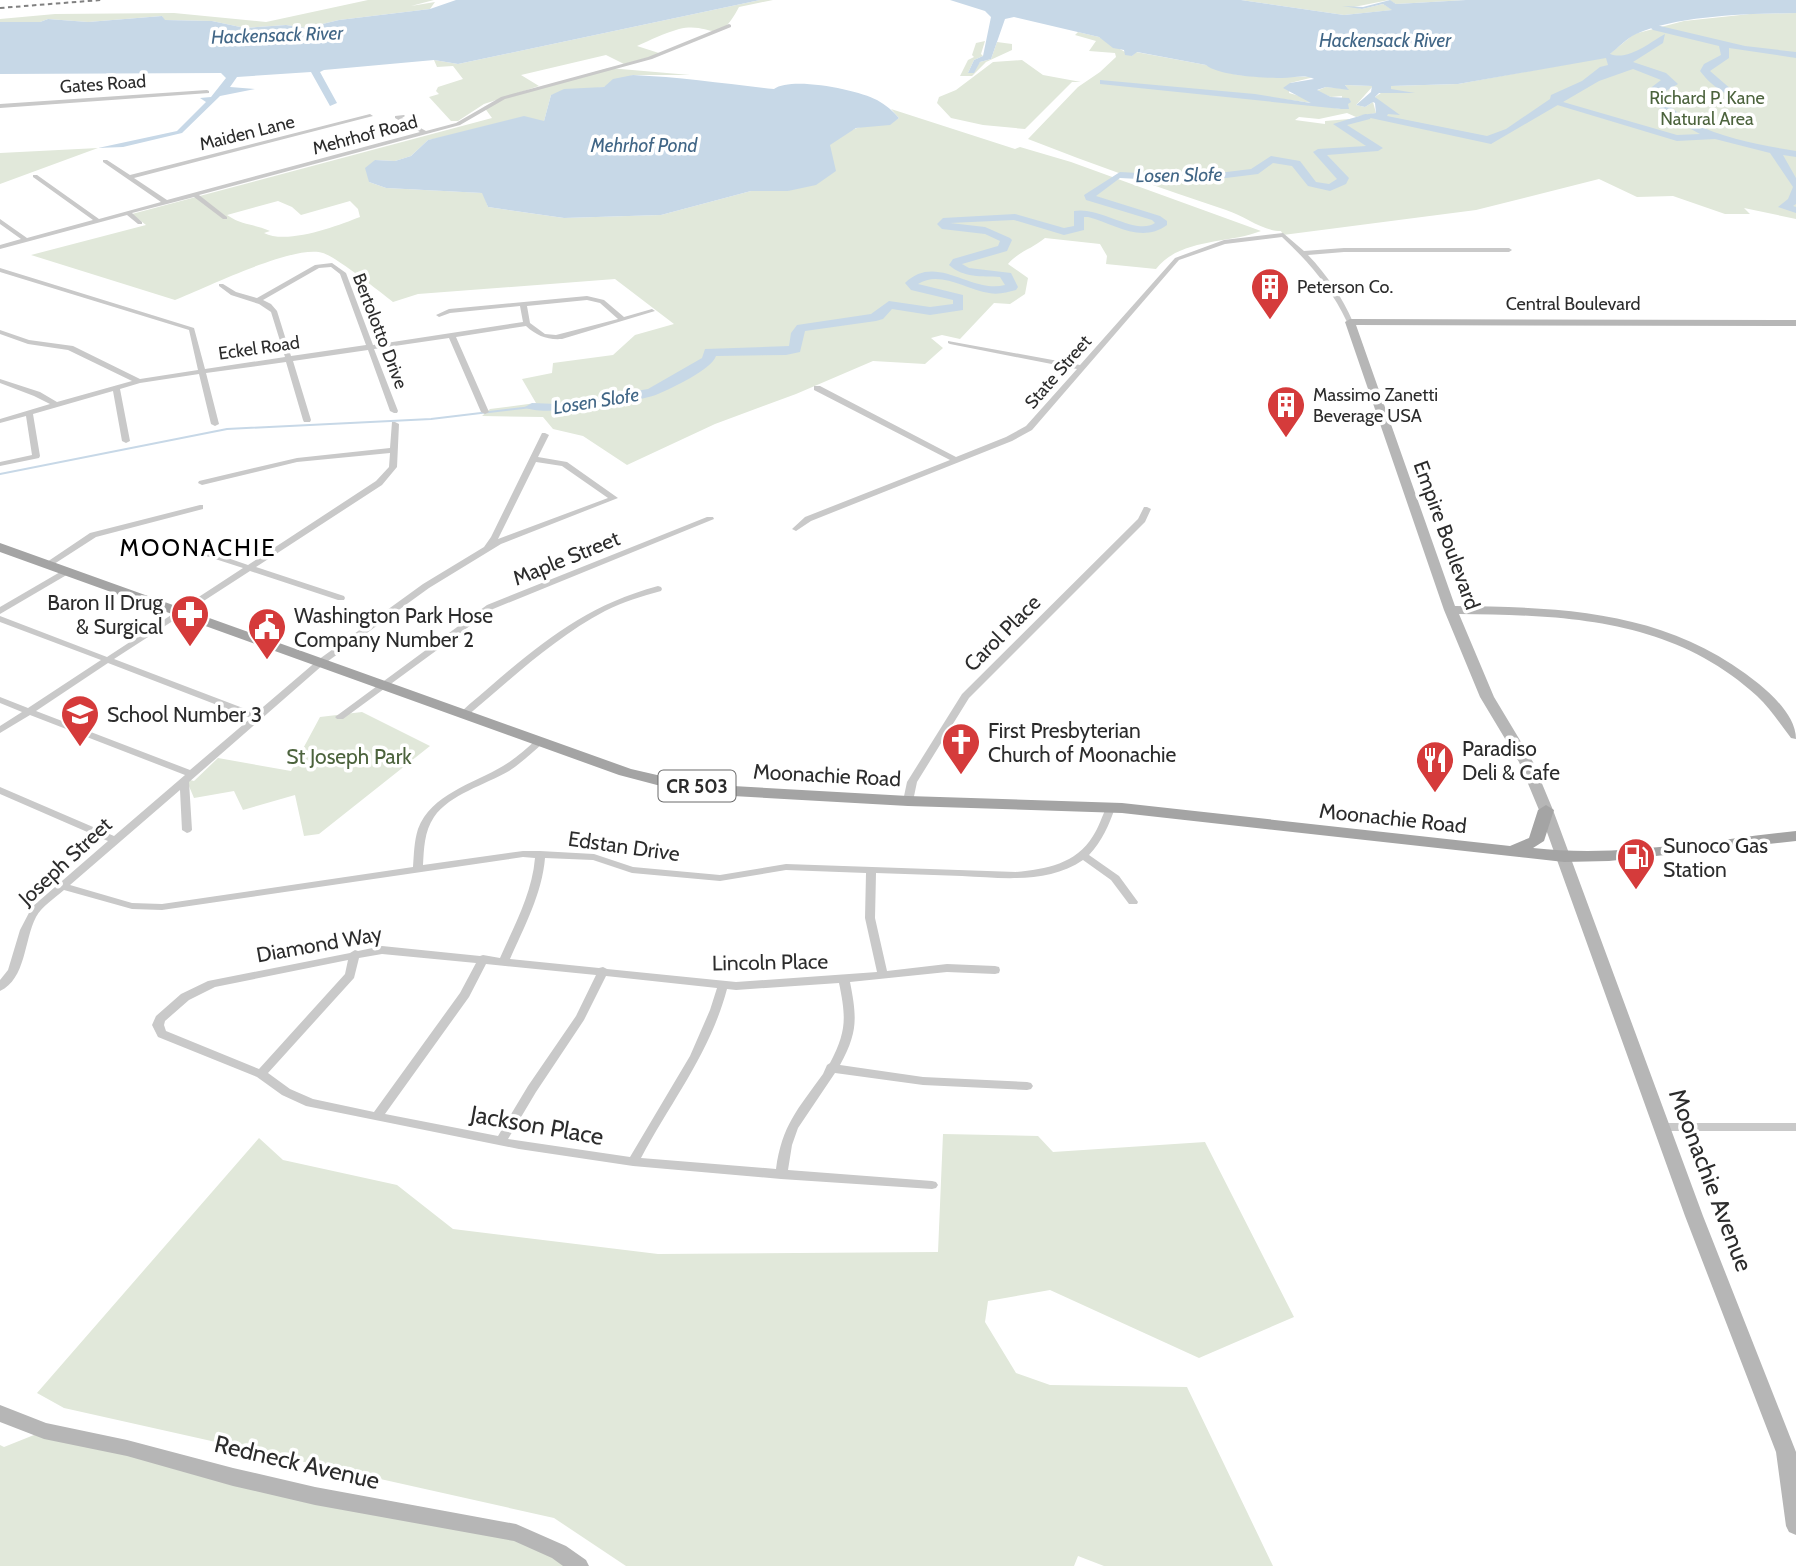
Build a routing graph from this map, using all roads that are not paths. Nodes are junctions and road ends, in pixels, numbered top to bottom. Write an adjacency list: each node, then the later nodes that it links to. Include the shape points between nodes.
1 (729, 26): 6 (street, Mehrhof Road, via 650,58 503,98 458,124)
2 (207, 92): 3 (street, Gates Road)
3 (0, 106)
4 (370, 116): 9 (street, Maiden Lane)
5 (402, 116): 6 (street, via 397,117)
6 (426, 134): 10 (street, Mehrhof Road)
7 (105, 161): 9 (street)
8 (35, 176): 15 (street)
9 (131, 177): 11 (street)
10 (195, 195): 11 (street, Mehrhof Road); 13 (street)
11 (165, 202): 12 (street, Mehrhof Road)
12 (128, 213): 15 (street, Mehrhof Road); 16 (street)
13 (225, 218)
14 (0, 221): 18 (street)
15 (98, 221): 18 (street, Mehrhof Road)
16 (140, 223)
17 (1283, 235): 21 (street, Empire Boulevard); 37 (street, State Street, via 1224,242 1177,259)
18 (26, 240): 19 (street, Mehrhof Road)
19 (0, 247)
20 (1509, 250): 21 (street)
21 (1305, 253): 29 (street, Empire Boulevard, via 1339,296)
22 (0, 270): 38 (street, via 192,329)
23 (221, 285): 24 (street)
24 (257, 301): 35 (street, Bertolotto Drive, via 317,266 332,265 346,278); 36 (street, via 274,311)
25 (523, 304): 27 (street); 28 (street, via 593,298); 31 (street)
26 (652, 311): 28 (street)
27 (439, 315)
28 (622, 319): 31 (street, via 556,338 541,335)
29 (1350, 322): 30 (street, Central Boulevard); 70 (street, Empire Boulevard)
30 (1796, 323)
31 (527, 324): 33 (street, Eckel Road)
32 (0, 332): 40 (street, via 70,348)
33 (452, 336): 35 (street, Eckel Road); 45 (street)
34 (950, 342): 37 (street)
35 (371, 348): 36 (street, Eckel Road); 44 (street, Bertolotto Drive)
36 (289, 359): 38 (street, Eckel Road); 47 (street)
37 (1083, 368): 55 (street, State Street, via 1029,428)
38 (203, 372): 40 (street, Eckel Road); 49 (street)
39 (0, 381): 43 (street)
40 (139, 381): 41 (street, Eckel Road)
41 (116, 387): 43 (street, Eckel Road); 52 (street)
42 (817, 388): 55 (street)
43 (56, 405): 46 (street, Eckel Road)
44 (394, 411)
45 (485, 412)
46 (29, 413): 48 (street, Eckel Road); 56 (street, via 36,456)
47 (307, 420)
48 (0, 421)
49 (215, 424)
50 (395, 424): 53 (street)
51 (545, 435): 54 (street)
52 (126, 441)
53 (394, 450): 57 (street, via 297,460); 66 (street, via 393,467 379,483)
54 (533, 458): 64 (street, via 495,538); 64 (street, via 564,464 614,498)
55 (956, 460): 61 (street, State Street, via 808,519)
56 (0, 464)
57 (202, 483)
58 (201, 507): 65 (street, via 93,535)
59 (1147, 509): 87 (street, Carol Place, via 1142,520 962,699 912,782)
60 (710, 519): 76 (street, Maple Street, via 490,607)
61 (796, 529)
62 (178, 544): 66 (street)
63 (0, 547): 65 (main road, Moonachie Road / CR 503)
64 (482, 551): 75 (street, Joseph Street)
65 (48, 564): 67 (main road, Moonachie Road / CR 503)
66 (248, 568): 69 (street); 72 (street)
67 (67, 571): 71 (street); 72 (main road, Moonachie Road / CR 503)
68 (658, 589): 79 (street, via 598,609 570,627)
69 (341, 598)
70 (1450, 610): 83 (street, via 1572,613 1665,634 1753,682); 89 (street, Empire Boulevard, via 1487,697 1526,762)
71 (0, 611)
72 (182, 612): 74 (street); 75 (main road, Moonachie Road / CR 503)
73 (0, 619): 74 (street)
74 (107, 660): 78 (street); 80 (street)
75 (320, 662): 76 (main road, Moonachie Road / CR 503); 80 (street, Joseph Street)
76 (384, 685): 79 (main road, Moonachie Road / CR 503); 81 (street, Maple Street)
77 (0, 700): 78 (street)
78 (29, 711): 82 (street); 85 (street)
79 (464, 714): 84 (main road, Moonachie Road / CR 503)
80 (257, 717): 85 (street, Joseph Street)
81 (340, 717)
82 (0, 730)
83 (1796, 735)
84 (540, 741): 87 (main road, Moonachie Road / CR 503, via 657,780 733,791); 97 (street, via 512,765 455,794 433,812 418,841)
85 (188, 777): 90 (street); 92 (street, Joseph Street)
86 (0, 790): 92 (street)
87 (908, 801): 88 (main road, Moonachie Road / CR 503)
88 (1110, 808): 93 (main road, Moonachie Road / CR 503); 95 (street, Edstan Drive, via 1102,833)
89 (1546, 810): 93 (main road, via 1536,841); 96 (street, Empire Boulevard)
90 (187, 830)
91 (1796, 838): 96 (main road, CR 503)
92 (115, 840): 99 (street, Joseph Street)
93 (1509, 852): 96 (main road, Moonachie Road / CR 503)
94 (540, 854): 97 (street, Edstan Drive); 98 (street, Edstan Drive, via 594,857 632,870 720,878 786,867); 103 (street, via 533,893)
95 (1083, 855): 98 (street, Edstan Drive, via 1062,867 1024,875); 100 (street, via 1115,878)
96 (1564, 857): 115 (street, Moonachie Avenue)
97 (418, 869): 99 (street, Edstan Drive, via 162,907 132,906)
98 (871, 870): 106 (street, via 870,918)
99 (62, 886): 109 (street, Joseph Street, via 29,919 16,967)
100 (1133, 902)
101 (355, 954): 102 (street, Diamond Way, via 396,950); 110 (street, Diamond Way, via 201,988 185,997); 112 (street, via 350,975)
102 (483, 959): 103 (street, Diamond Way); 114 (street, via 465,995)
103 (504, 961): 105 (street, Lincoln Place)
104 (995, 970): 106 (street, Lincoln Place, via 947,968)
105 (603, 971): 108 (street, Lincoln Place); 117 (street, via 575,1029)
106 (883, 975): 107 (street, Lincoln Place)
107 (844, 979): 108 (street, Lincoln Place); 111 (street, via 850,1023)
108 (723, 984): 118 (street, via 705,1042)
109 (0, 988)
110 (158, 1025): 112 (street, Jackson Place, via 162,1034)
111 (831, 1068): 113 (street, via 923,1081); 119 (street, via 793,1126)
112 (261, 1074): 114 (street, Jackson Place, via 296,1098)
113 (1027, 1086)
114 (377, 1116): 117 (street, Jackson Place)
115 (1662, 1127): 116 (street); 122 (street, Moonachie Avenue, via 1786,1452)
116 (1796, 1127)
117 (501, 1141): 118 (street, Jackson Place)
118 (633, 1162): 119 (street, Jackson Place)
119 (781, 1175): 120 (street, Jackson Place)
120 (933, 1185)
121 (0, 1413): 123 (street, Redneck Avenue, via 44,1430 266,1485 516,1533)
122 (1796, 1526)
123 (579, 1566)

